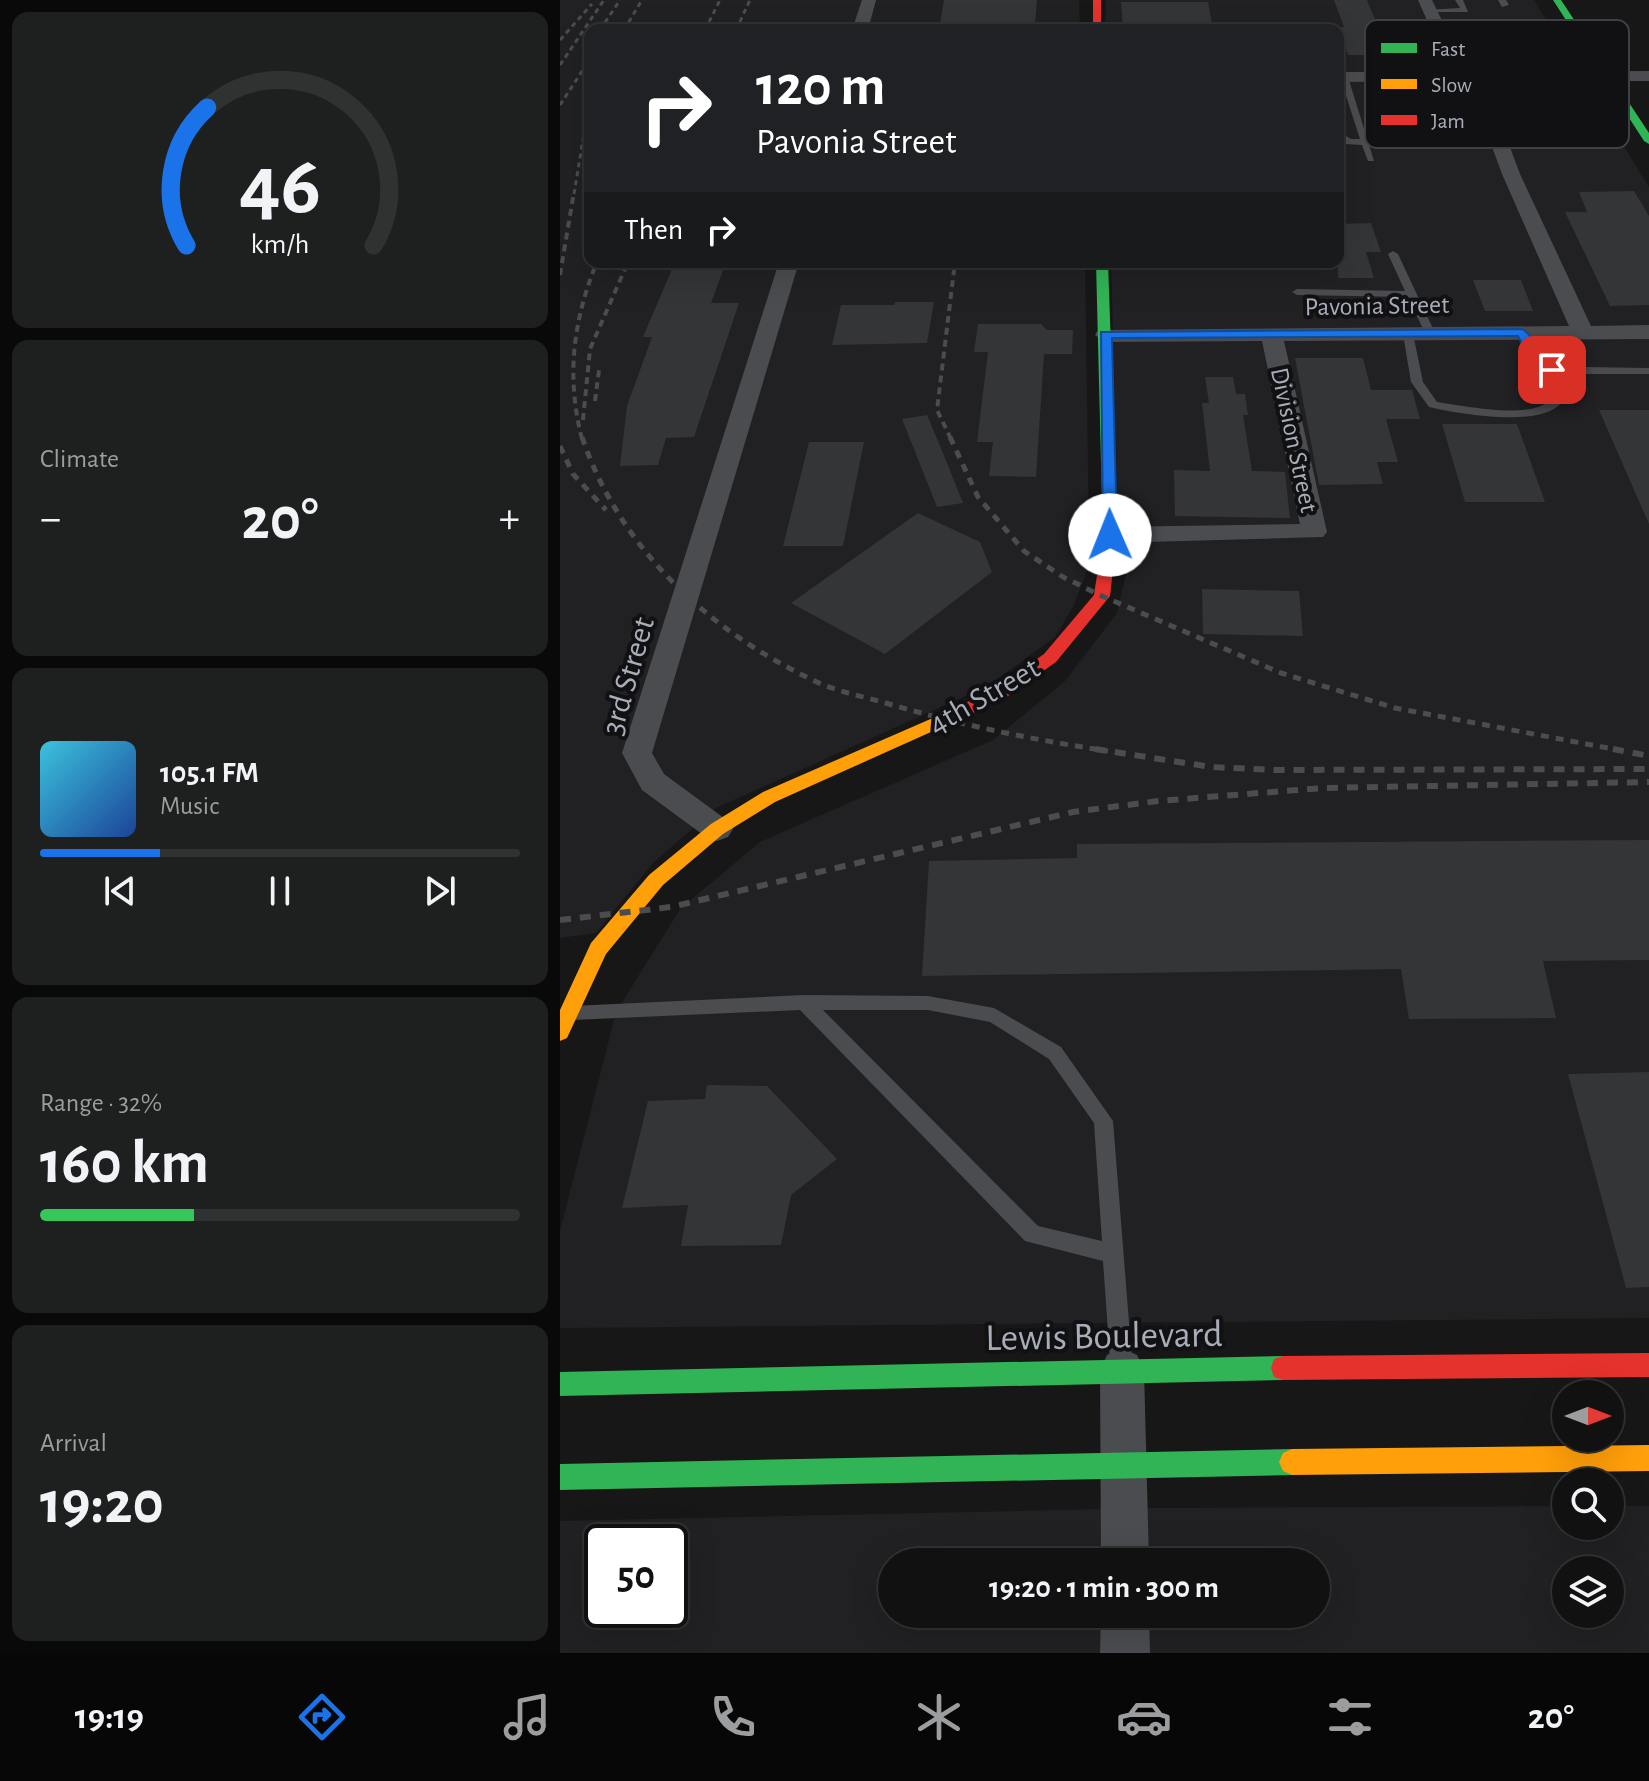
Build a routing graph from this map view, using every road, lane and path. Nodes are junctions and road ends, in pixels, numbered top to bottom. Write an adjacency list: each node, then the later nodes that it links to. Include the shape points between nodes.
1 (869, 0): 7 (street)
2 (1097, 0): 8 (main road)
3 (1459, 0): 5 (lane, via 1465,10)
4 (1557, 0): 6 (main road)
5 (1428, 5)
6 (1570, 20)
7 (862, 24)
8 (1097, 24)
9 (1344, 77): 10 (street)
10 (1365, 77)
11 (1344, 84): 13 (lane)
12 (1344, 106): 13 (lane)
13 (1354, 106): 17 (lane)
14 (1629, 110): 16 (main road)
15 (1344, 138): 17 (lane)
16 (1649, 141)
17 (1365, 142)
18 (1367, 148): 20 (lane)
19 (1499, 148): 26 (street)
20 (1371, 159)
21 (1393, 254): 25 (lane)
22 (787, 268): 35 (street, 3rd Street, via 637,753 653,782)
23 (1102, 268): 30 (main road, 4th Street)
24 (1297, 292): 25 (lane)
25 (1412, 295): 29 (lane)
26 (1574, 332): 27 (street, Pavonia Street); 28 (street, Pavonia Street); 33 (lane)
27 (1649, 332)
28 (1522, 333): 29 (street, Pavonia Street); 33 (lane, via 1537,362 1552,370)
29 (1419, 334): 31 (street, Pavonia Street); 33 (lane, via 1417,382 1433,405 1543,411 1565,395)
30 (1106, 335): 31 (street, Pavonia Street); 34 (main road, 4th Street)
31 (1272, 335): 34 (street, Division Street, via 1314,532)
32 (1649, 371): 33 (lane)
33 (1579, 372)
34 (1110, 535): 35 (main road, 4th Street, via 1102,596 1050,658 1002,692 769,797)
35 (717, 829): 37 (main road, via 656,880 598,949)
36 (804, 1002): 37 (lane); 38 (lane, via 1032,1234); 38 (lane, via 928,1003 994,1015 1055,1053 1103,1121)
37 (563, 1023)
38 (1111, 1253): 40 (lane)
39 (1649, 1365): 40 (main road, Lewis Boulevard)
40 (1122, 1370): 41 (main road, Lewis Boulevard); 43 (street)
41 (560, 1384)
42 (1649, 1458): 43 (main road)
43 (1124, 1464): 44 (main road); 45 (street)
44 (560, 1477)
45 (1125, 1548)
46 (1125, 1628): 47 (street)
47 (1125, 1653)

